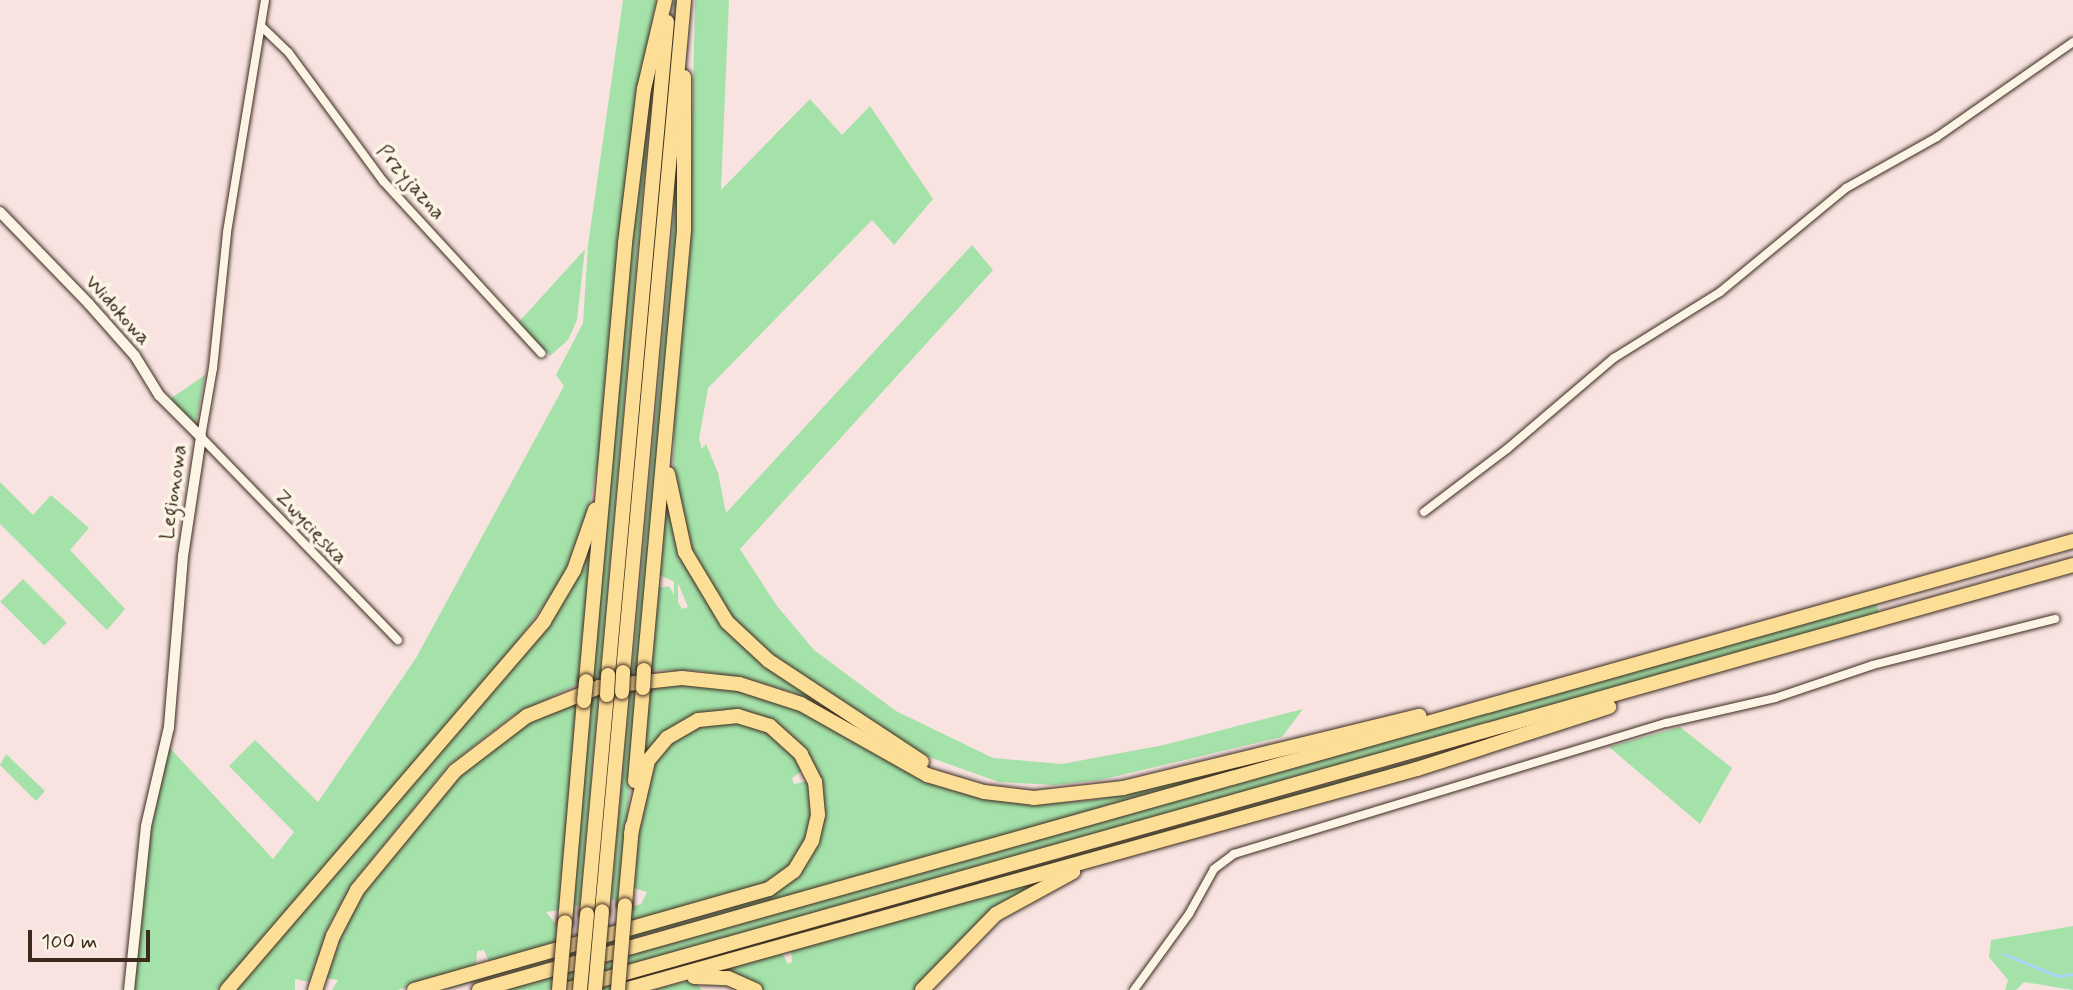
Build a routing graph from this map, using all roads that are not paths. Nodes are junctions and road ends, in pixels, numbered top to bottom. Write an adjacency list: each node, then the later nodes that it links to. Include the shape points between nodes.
1 (265, 0): 4 (street, Legionowa)
2 (667, 0): 10 (highway, via 639,122); 29 (highway, bridge)
3 (683, 6): 8 (highway, via 686,192); 30 (highway, bridge)
4 (262, 27): 7 (street, Przyjazna, via 289,54 383,181); 9 (street, Legionowa, via 227,233 218,336)
5 (2073, 42): 11 (street, via 1937,137 1846,188 1720,292 1614,358)
6 (0, 212): 9 (street, Widokowa, via 89,304 135,356 159,395)
7 (541, 353)
8 (667, 420): 18 (highway, via 670,490 681,542 708,596 735,631 769,661 914,758); 19 (highway, bridge)
9 (201, 437): 15 (street, Zwycięska); 22 (street, Legionowa, via 183,556 169,727 146,826)
10 (605, 454): 23 (highway, via 583,547 544,621); 27 (highway, bridge)
11 (1424, 512)
12 (2073, 541): 17 (highway)
13 (2073, 565): 16 (highway)
14 (2055, 619): 35 (street, via 1873,665 1774,698 1666,723 1234,854 1214,869 1189,914)
15 (398, 640)
16 (1689, 676): 20 (highway, via 1489,748); 28 (highway)
17 (1509, 700): 18 (highway, via 1474,703 1103,792); 26 (highway)
18 (1020, 797): 24 (highway, via 927,775 801,705 747,686 682,678 599,687 527,716 455,771 357,890 333,936)
19 (631, 834): 25 (highway, via 648,761 667,738 698,720 738,716 770,726 801,754 815,782 818,816 812,841 794,871 769,889); 31 (highway, bridge)
20 (1122, 852): 21 (highway); 34 (highway, via 1010,904 967,939)
21 (655, 981): 32 (highway); 33 (highway, via 716,976)
22 (129, 990)
23 (226, 990)
24 (316, 990)
25 (414, 990)
26 (479, 990)
27 (559, 990)
28 (565, 990)
29 (580, 990)
30 (595, 990)
31 (618, 990)
32 (624, 990)
33 (755, 990)
34 (922, 990)
35 (1134, 990)

